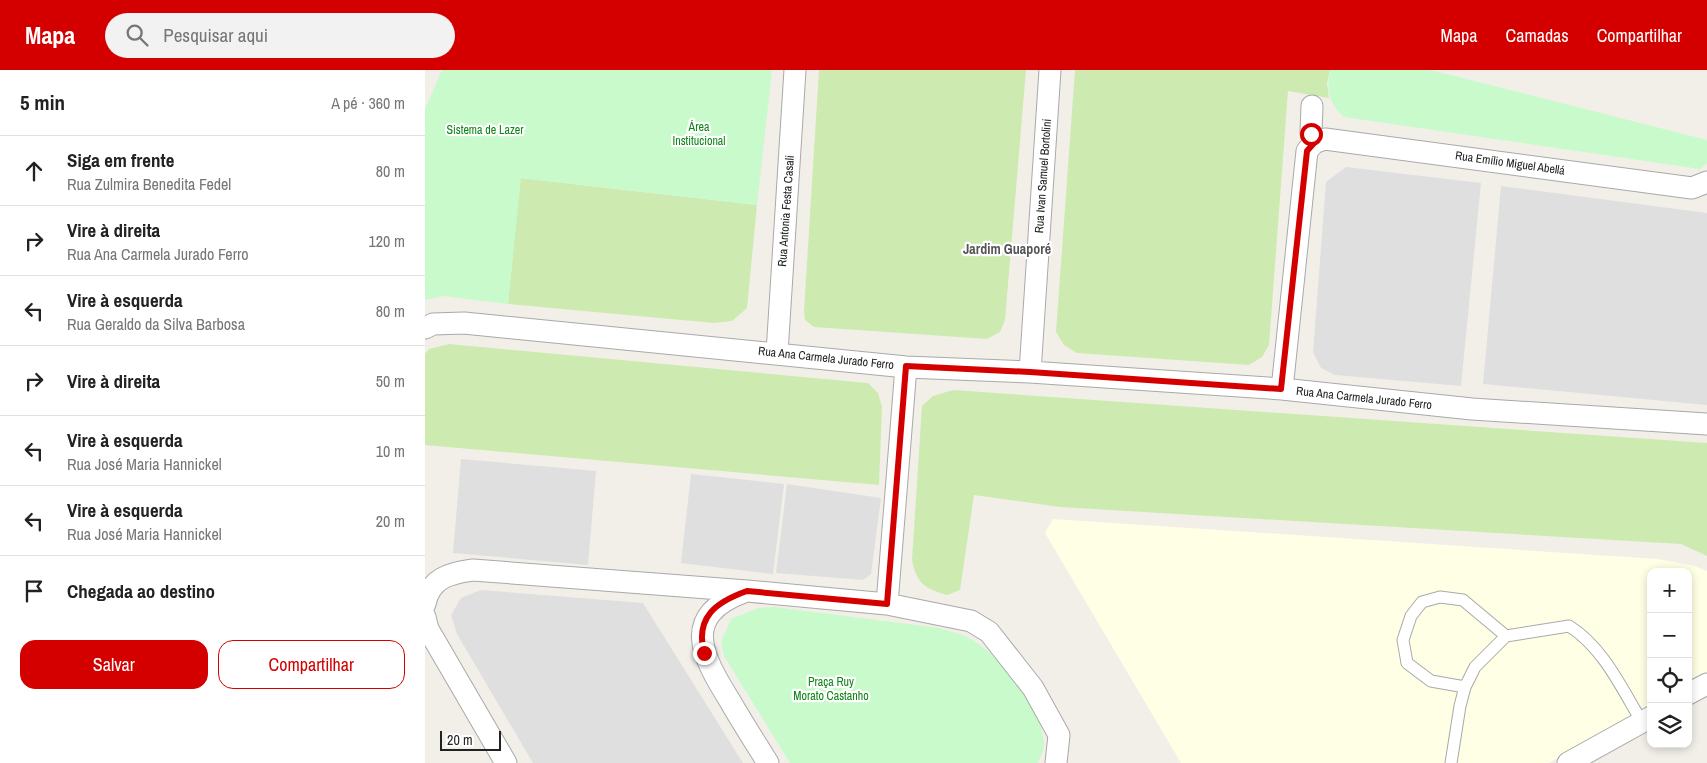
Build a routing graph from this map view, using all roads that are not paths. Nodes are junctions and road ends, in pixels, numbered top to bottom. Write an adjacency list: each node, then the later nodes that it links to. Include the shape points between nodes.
1 (795, 70): 7 (street, Rua Antonia Festa Casali)
2 (1050, 70): 9 (street, Rua Ivan Samuel Bortolini)
3 (1312, 106): 4 (street, via 1311,134)
4 (1314, 143): 5 (street, Rua Emílio Miguel Abellá, via 1325,139 1692,188); 10 (street, via 1307,151)
5 (1707, 182)
6 (425, 328): 7 (street, Rua Ana Carmela Jurado Ferro, via 433,324 464,323)
7 (777, 353): 8 (street, Rua Ana Carmela Jurado Ferro)
8 (906, 366): 9 (street, Rua Ana Carmela Jurado Ferro); 14 (street)
9 (1030, 372): 10 (street, Rua Ana Carmela Jurado Ferro)
10 (1281, 389): 11 (street, Rua Ana Carmela Jurado Ferro, via 1472,409)
11 (1707, 424)
12 (747, 591): 13 (street, via 473,570 454,572 436,580); 14 (street); 24 (street, via 726,599 714,608 702,627 701,641 713,673)
13 (426, 599)
14 (887, 604): 25 (street, via 971,621 989,632 1014,661 1059,735)
15 (425, 617): 23 (street, via 428,629)
16 (1506, 636): 18 (lane, via 1475,667); 18 (lane, via 1463,600 1440,597 1422,602 1411,616 1403,640 1407,663 1431,681); 22 (lane, via 1569,626 1583,635)
17 (1707, 684): 20 (street)
18 (1465, 687): 26 (lane)
19 (1707, 692): 21 (street)
20 (1692, 693)
21 (1692, 694)
22 (1646, 719): 27 (street)
23 (506, 763)
24 (768, 763)
25 (1056, 763)
26 (1451, 763)
27 (1568, 763)

